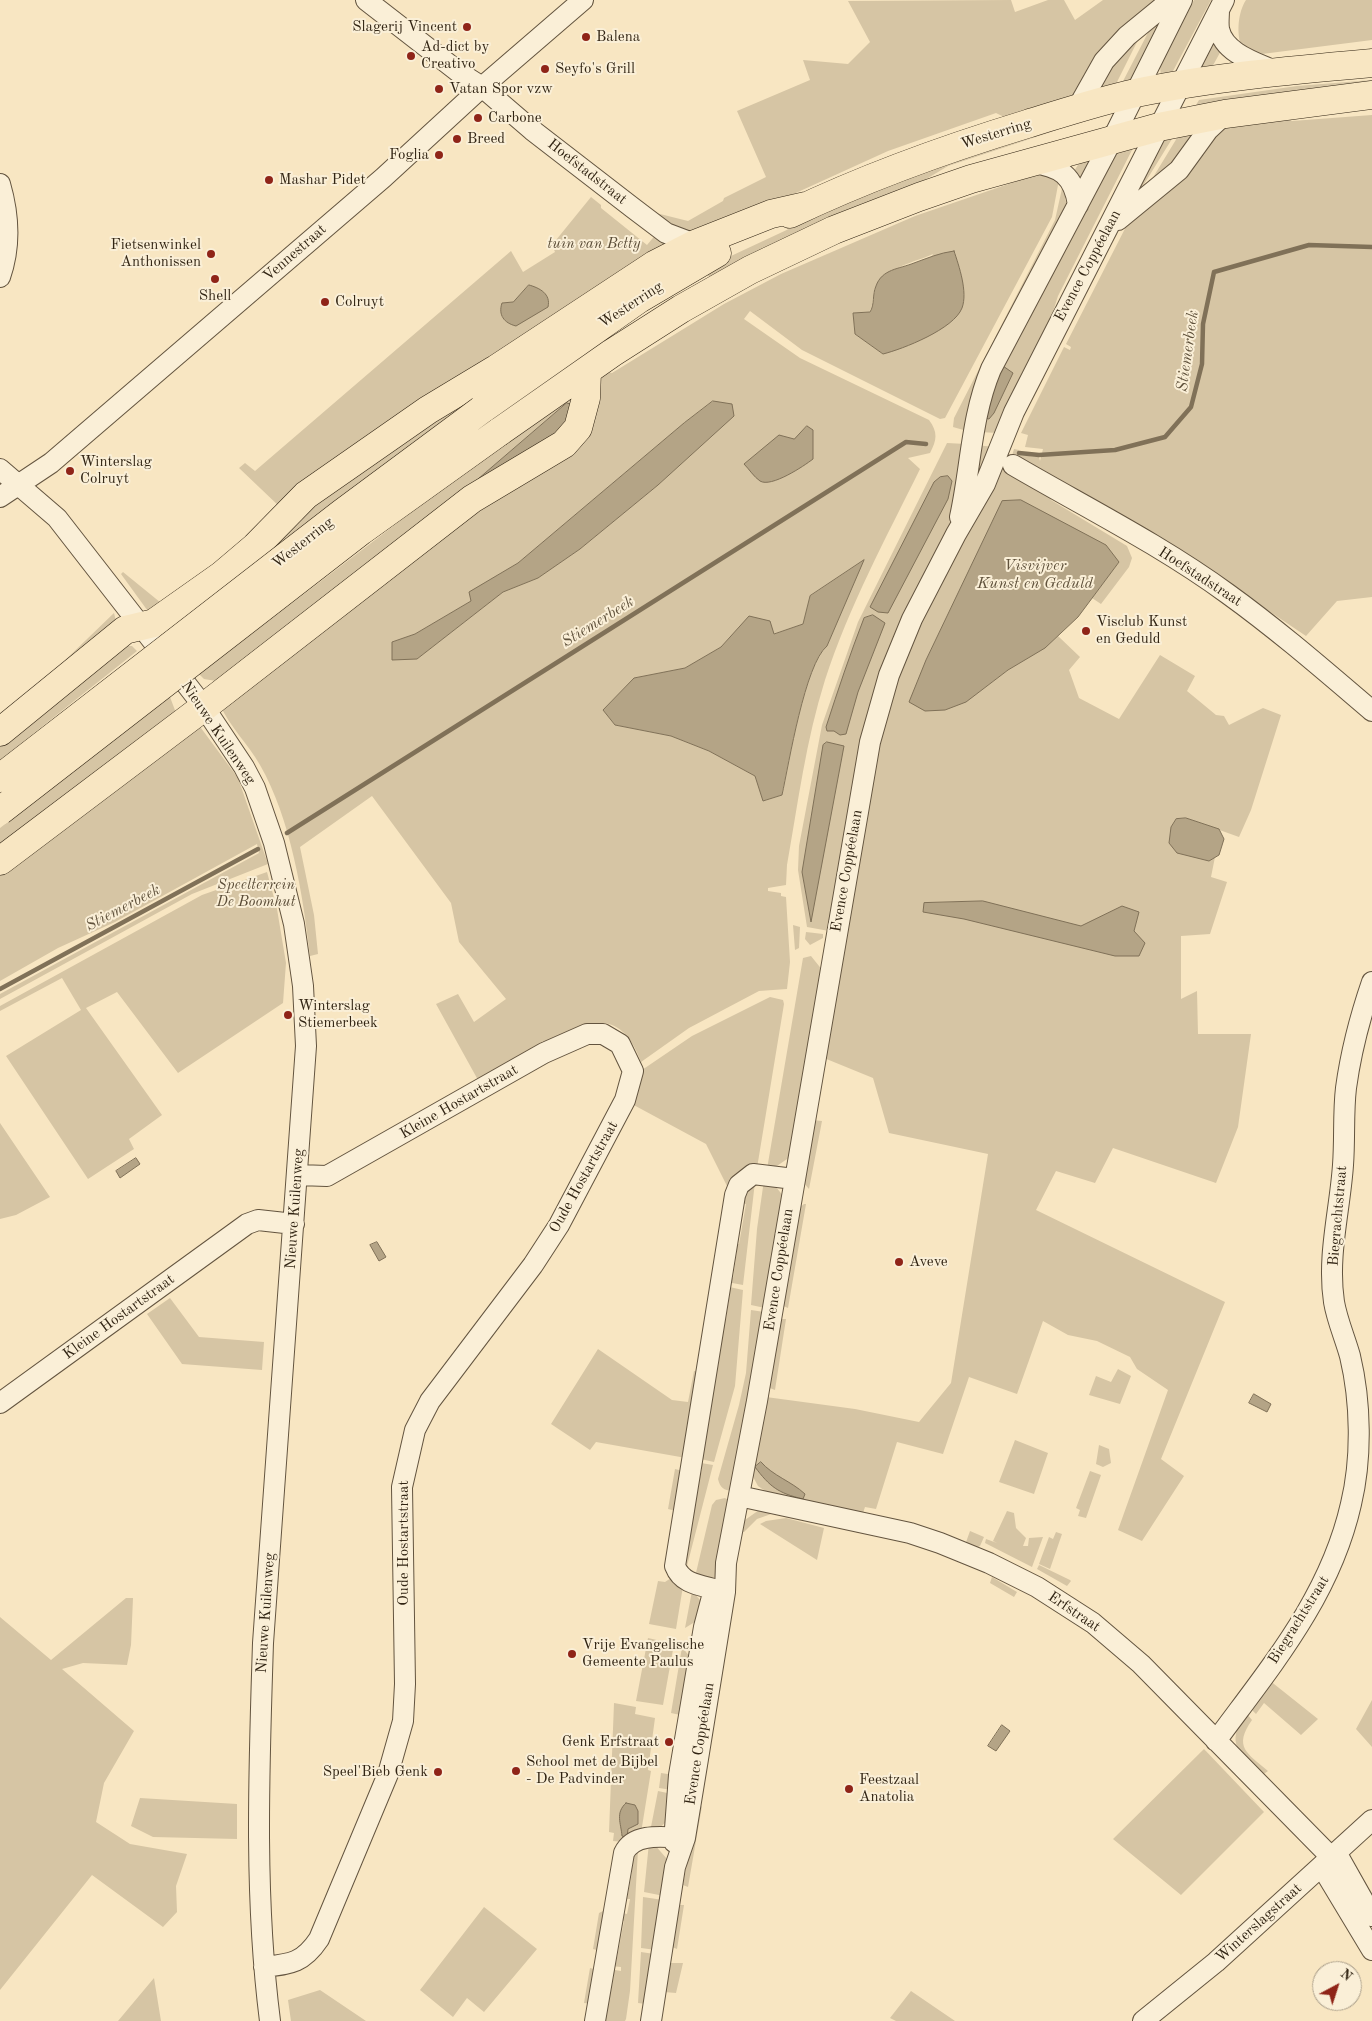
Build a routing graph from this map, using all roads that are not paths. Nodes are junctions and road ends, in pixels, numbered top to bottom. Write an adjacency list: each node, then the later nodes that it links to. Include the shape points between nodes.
1 (366, 0): 9 (street, Hoefstadstraat)
2 (583, 0): 9 (street, Vennestraat)
3 (1171, 0): 12 (street, via 1127,36 1104,61)
4 (1182, 0): 10 (street, Evence Coppéelaan)
5 (1222, 5): 7 (street, via 1219,30 1228,45 1240,55); 8 (street, Evence Coppéelaan)
6 (1372, 63): 7 (highway, Westerring)
7 (1277, 72): 8 (highway, Westerring)
8 (1181, 85): 10 (highway, Westerring); 14 (street, Evence Coppéelaan)
9 (482, 87): 21 (street, Hoefstadstraat, via 532,130 666,233); 26 (street, Vennestraat, via 376,183 51,463)
10 (1136, 93): 12 (highway, Westerring); 15 (street, Evence Coppéelaan)
11 (1372, 95): 13 (highway, Westerring)
12 (1077, 109): 19 (highway, Westerring, via 890,169)
13 (1225, 114): 14 (highway, Westerring); 20 (street, via 1208,130 1179,170 1126,212)
14 (1160, 127): 15 (highway, Westerring); 20 (street, Evence Coppéelaan)
15 (1112, 140): 16 (highway, Westerring); 18 (street, Evence Coppéelaan)
16 (1030, 162): 18 (street, via 1047,164 1059,170 1073,185); 23 (highway, Westerring, via 919,197 834,230 758,266 681,309)
17 (0, 184): 22 (street, via 8,234)
18 (1078, 205): 28 (street, Evence Coppéelaan, via 984,386 974,423 968,478)
19 (806, 206): 21 (highway, via 771,214); 33 (highway, Westerring, bridge, via 696,264 639,299 481,410 342,513)
20 (1108, 231): 28 (street, Evence Coppéelaan, via 1014,412 985,484)
21 (695, 244): 29 (highway, via 654,265 379,443 306,495 222,575 154,623)
22 (0, 277)
23 (587, 371): 30 (highway, via 586,398 578,428 564,444 472,499); 34 (highway, Westerring, bridge, via 361,531)
24 (1013, 465): 31 (street, Hoefstadstraat, via 1227,593)
25 (0, 469): 26 (street, Nieuwe Kuilenweg)
26 (20, 484): 27 (street, Vennestraat); 29 (street, Nieuwe Kuilenweg, via 57,518)
27 (0, 497)
28 (956, 534): 39 (street, Evence Coppéelaan, via 901,643 878,710)
29 (142, 627): 30 (street, Nieuwe Kuilenweg); 32 (highway, via 125,630)
30 (204, 707): 35 (highway); 38 (street, Nieuwe Kuilenweg, via 255,788 280,864 294,924 303,986 306,1046)
31 (1372, 712)
32 (0, 732)
33 (0, 778)
34 (0, 811)
35 (0, 861)
36 (1372, 982): 44 (street, Biegrachtstraat, via 1357,1024 1346,1090 1343,1165 1332,1255 1334,1302 1350,1357 1356,1398 1358,1452 1352,1503 1321,1590 1290,1640)
37 (620, 1044): 38 (street, Kleine Hostartstraat, via 604,1034 587,1034 544,1053 327,1176); 50 (street, Oude Hostartstraat, via 633,1071 621,1109 559,1225 533,1265 430,1400 416,1430 402,1487 403,1721 388,1774 319,1939 309,1954 293,1963)
38 (298, 1175): 40 (street, Nieuwe Kuilenweg)
39 (794, 1179): 42 (street, Evence Coppéelaan); 43 (street, via 753,1174 739,1185 735,1195 675,1566 688,1583)
40 (294, 1224): 41 (street, Kleine Hostartstraat, via 258,1220 247,1224); 50 (street, Nieuwe Kuilenweg, via 263,1644 259,1864)
41 (0, 1403)
42 (739, 1496): 43 (street, Evence Coppéelaan); 44 (street, Erfstraat, via 910,1533 1017,1577 1093,1623 1141,1664)
43 (720, 1590): 46 (street, Evence Coppéelaan)
44 (1216, 1741): 47 (street, Erfstraat)
45 (1372, 1820): 47 (street, Winterslagstraat)
46 (679, 1838): 52 (street, via 645,1838 628,1845); 53 (street, Evence Coppéelaan)
47 (1330, 1860): 48 (street); 49 (street); 54 (street, Winterslagstraat, via 1216,1962)
48 (1372, 1916)
49 (1372, 1950)
50 (264, 1967): 51 (street, Nieuwe Kuilenweg)
51 (270, 2021)
52 (595, 2021)
53 (651, 2021)
54 (1143, 2021)

